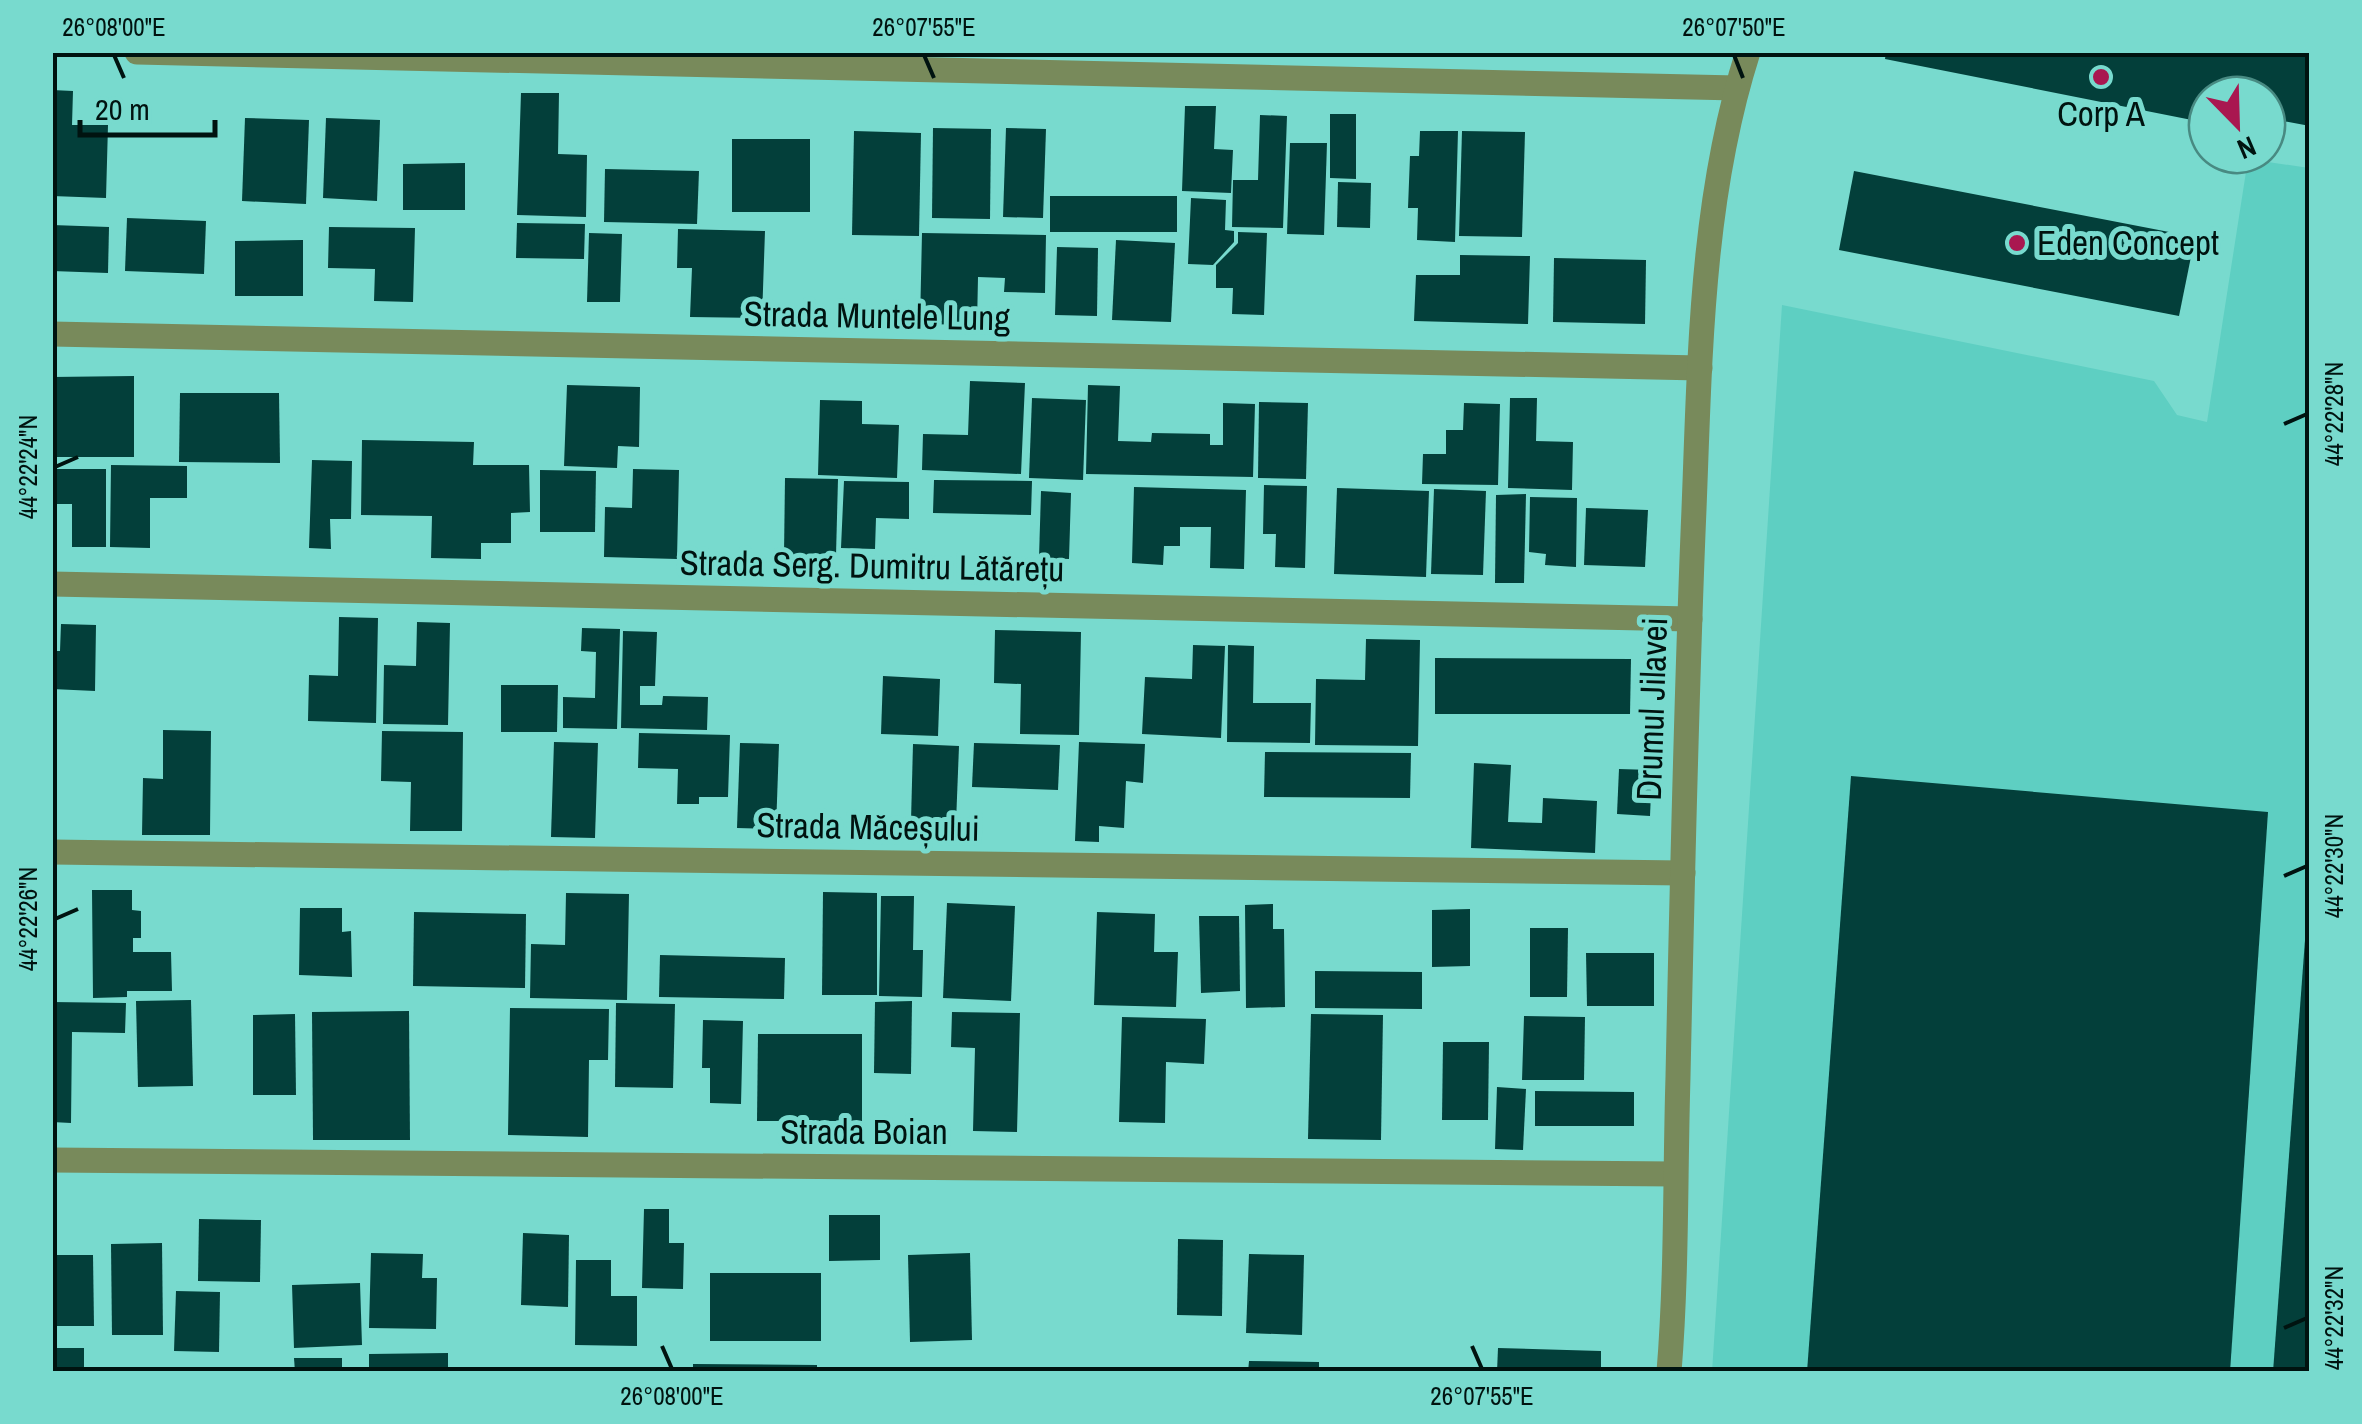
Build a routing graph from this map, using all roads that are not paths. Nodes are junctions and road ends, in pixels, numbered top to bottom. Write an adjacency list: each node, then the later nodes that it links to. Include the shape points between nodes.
1 (137, 52): 3 (street)
2 (1748, 52): 4 (street, Drumul Jilavei)
3 (476, 56): 4 (street)
4 (1737, 88): 6 (street, Drumul Jilavei, via 1709,252)
5 (52, 334): 6 (street, Strada Muntele Lung)
6 (1700, 368): 8 (street, Drumul Jilavei)
7 (52, 584): 8 (street, Strada Serg. Dumitru Lătărețu)
8 (1690, 619): 10 (street, Drumul Jilavei)
9 (52, 852): 10 (street, Strada Măceșului)
10 (1682, 874): 12 (street, Drumul Jilavei)
11 (52, 1160): 12 (street, Strada Boian)
12 (1676, 1174): 13 (street, Drumul Jilavei)
13 (1670, 1372)

